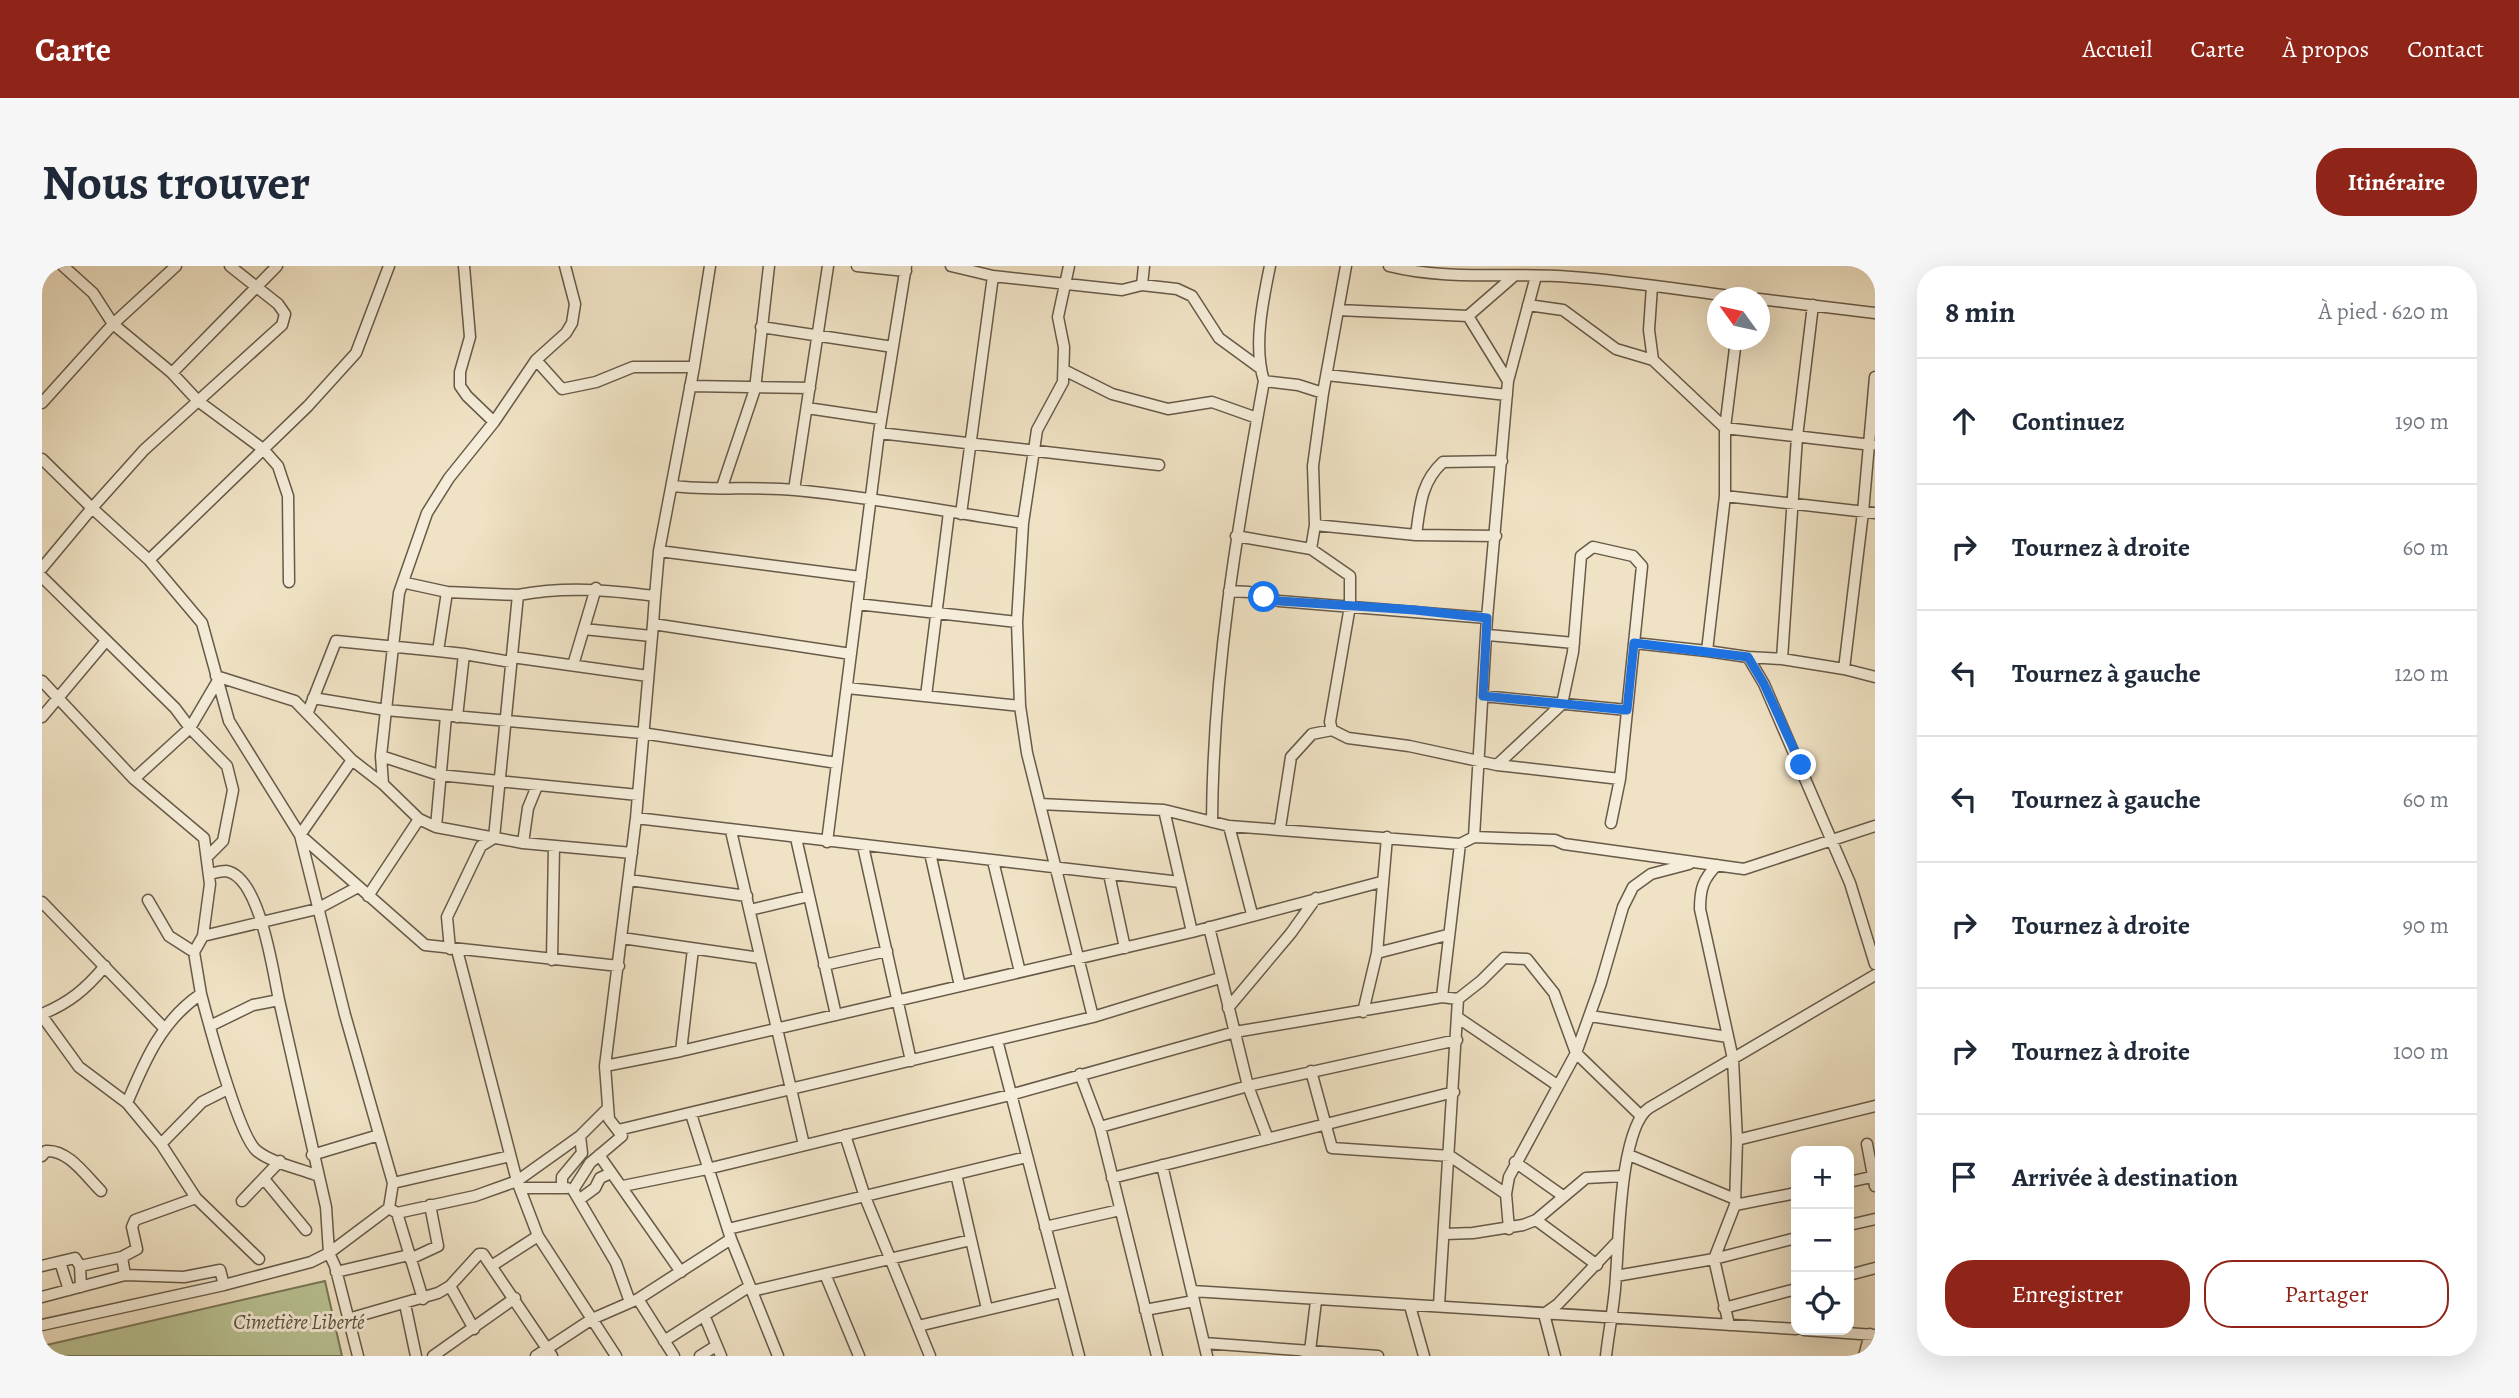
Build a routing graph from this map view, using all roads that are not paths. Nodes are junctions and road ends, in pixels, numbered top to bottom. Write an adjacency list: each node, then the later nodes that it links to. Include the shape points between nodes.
1 (63, 266): 33 (street, via 93,293)
2 (176, 266): 33 (street)
3 (230, 266): 25 (street)
4 (277, 266): 25 (street)
5 (389, 266): 64 (street, via 356,353)
6 (464, 266): 58 (street, via 470,337 460,386)
7 (565, 266): 38 (street, via 575,304 572,323)
8 (710, 266): 40 (street)
9 (769, 266): 34 (street)
10 (828, 266): 35 (street)
11 (857, 266): 18 (street)
12 (951, 266): 19 (street)
13 (1069, 266): 22 (street)
14 (1144, 266): 23 (street)
15 (1270, 266): 41 (street, via 1263,298)
16 (1346, 266): 30 (street)
17 (1389, 266): 20 (street, via 1420,272)
18 (906, 268): 36 (street)
19 (993, 276): 22 (street); 62 (street)
20 (1514, 276): 21 (street); 32 (street)
21 (1536, 276): 24 (street); 28 (street)
22 (1067, 281): 23 (street, via 1122,290); 42 (street, via 1058,317)
23 (1142, 285): 41 (street, via 1177,289 1192,296 1219,338)
24 (1652, 286): 26 (street); 39 (street, via 1649,330)
25 (256, 287): 43 (street); 53 (street, via 285,314 282,325)
26 (1707, 293)
27 (1770, 300): 29 (street)
28 (1528, 305): 39 (street, via 1563,310 1616,349); 47 (street)
29 (1813, 305): 31 (street); 61 (street)
30 (1338, 310): 32 (street); 44 (street)
31 (1875, 313)
32 (1468, 316): 47 (street)
33 (113, 324): 43 (street); 54 (street)
34 (761, 327): 35 (street); 50 (street)
35 (818, 335): 36 (street); 49 (street)
36 (893, 347): 57 (street)
37 (1735, 350): 59 (street)
38 (536, 360): 40 (street, via 562,389 633,367); 58 (street)
39 (1653, 360): 59 (street)
40 (694, 367): 48 (street)
41 (1260, 368): 46 (street)
42 (1064, 370): 56 (street, via 1112,394 1168,410 1212,402); 65 (street, via 1063,382 1037,430)
43 (173, 373): 53 (street)
44 (1327, 375): 51 (street); 52 (street)
45 (1875, 377): 63 (street)
46 (1264, 381): 51 (street); 56 (street)
47 (1508, 381): 52 (street)
48 (690, 386): 50 (street); 69 (street)
49 (810, 388): 50 (street); 55 (street)
50 (755, 389): 70 (street)
51 (1323, 393): 80 (street, via 1313,466)
52 (1507, 395): 67 (street)
53 (198, 401): 64 (street); 75 (street, via 144,450)
54 (42, 403)
55 (807, 408): 57 (street); 71 (street)
56 (1257, 418): 82 (street)
57 (881, 419): 60 (street)
58 (494, 422): 91 (street, via 427,513)
59 (1725, 428): 61 (street); 72 (street)
60 (879, 433): 62 (street); 73 (street)
61 (1797, 437): 63 (street); 74 (street)
62 (971, 445): 65 (street); 78 (street)
63 (1871, 445): 77 (street)
64 (263, 449): 86 (street); 90 (street, via 278,466 288,496)
65 (1032, 453): 68 (street); 79 (street)
66 (42, 459): 75 (street)
67 (1502, 461): 81 (street, via 1443,462 1430,474 1422,492); 83 (street)
68 (1159, 465)
69 (673, 486): 70 (street, via 709,491); 85 (street)
70 (722, 487): 71 (street)
71 (794, 490): 73 (street)
72 (1725, 496): 74 (street); 111 (street)
73 (871, 499): 76 (street); 89 (street)
74 (1792, 503): 77 (street); 116 (street)
75 (92, 508): 86 (street); 87 (street)
76 (949, 512): 78 (street); 99 (street)
77 (1869, 512): 118 (street)
78 (961, 514): 79 (street)
79 (1023, 523): 101 (street)
80 (1315, 526): 81 (street); 84 (street)
81 (1416, 535): 83 (street)
82 (1236, 536): 84 (street); 93 (street)
83 (1496, 536): 100 (street)
84 (1311, 549): 98 (street, via 1350,576)
85 (659, 551): 89 (street); 96 (street)
86 (149, 560): 121 (street, via 202,623)
87 (42, 568)
88 (42, 577): 106 (street)
89 (861, 577): 97 (street)
90 (289, 582)
91 (405, 583): 94 (street); 109 (street, via 399,593)
92 (596, 588): 95 (street); 96 (street); 103 (street)
93 (1229, 591): 98 (street, via 1279,601); 155 (street, via 1213,728)
94 (447, 592): 95 (street); 110 (street)
95 (518, 595): 115 (street)
96 (655, 596): 102 (street)
97 (858, 604): 99 (street); 113 (street)
98 (1350, 606): 100 (street); 137 (street)
99 (936, 613): 101 (street); 124 (street)
100 (1487, 618): 104 (street)
101 (1017, 622): 129 (street)
102 (653, 624): 105 (street); 113 (street)
103 (584, 628): 105 (street); 117 (street)
104 (1488, 635): 107 (street); 125 (street)
105 (651, 636): 119 (street)
106 (105, 642): 127 (street); 136 (street)
107 (1574, 643): 108 (street, via 1581,555 1593,547 1633,556 1642,566); 128 (street)
108 (1634, 643): 111 (street); 131 (street)
109 (394, 646): 110 (street); 126 (street, via 336,641); 130 (street)
110 (438, 651): 112 (street)
111 (1707, 651): 114 (street)
112 (464, 654): 115 (street); 134 (street)
113 (851, 654): 123 (street)
114 (1748, 657): 116 (street); 168 (street, via 1793,745)
115 (511, 659): 117 (street); 135 (street)
116 (1782, 659): 118 (street)
117 (573, 666): 119 (street)
118 (1844, 669): 120 (street)
119 (648, 676): 138 (street)
120 (1875, 677)
121 (217, 679): 132 (street, via 295,701); 136 (street); 162 (street, via 229,721)
122 (42, 681): 127 (street)
123 (847, 688): 124 (street); 142 (street)
124 (926, 696): 129 (street)
125 (1483, 696): 128 (street); 141 (street)
126 (313, 698): 130 (street); 132 (street)
127 (58, 699): 133 (street); 145 (street)
128 (1562, 704): 131 (street); 143 (street)
129 (1020, 706): 151 (street)
130 (386, 710): 134 (street); 139 (street)
131 (1627, 710): 146 (street)
132 (308, 712): 140 (street)
133 (42, 717)
134 (451, 717): 135 (street); 144 (street)
135 (506, 721): 138 (street); 147 (street)
136 (190, 728): 145 (street); 175 (street, via 227,766 233,790 223,841)
137 (1332, 730): 141 (street, via 1348,738); 160 (street, via 1312,734 1290,757)
138 (642, 733): 142 (street); 150 (street)
139 (382, 756): 144 (street); 148 (street)
140 (352, 760): 148 (street); 162 (street)
141 (1478, 761): 143 (street); 164 (street)
142 (837, 762): 167 (street)
143 (1497, 765): 146 (street)
144 (439, 775): 147 (street); 159 (street)
145 (134, 779): 175 (street, via 204,838)
146 (1620, 779): 156 (street)
147 (500, 782): 149 (street); 165 (street)
148 (383, 784): 154 (street)
149 (537, 786): 150 (street); 169 (street, via 528,808)
150 (638, 795): 153 (street)
151 (1040, 804): 152 (street); 179 (street)
152 (1164, 810): 155 (street); 183 (street)
153 (636, 818): 161 (street); 173 (street)
154 (419, 819): 159 (street); 186 (street)
155 (1212, 822): 157 (street)
156 (1611, 823)
157 (1229, 826): 160 (street); 194 (street)
158 (1875, 826): 168 (street)
159 (436, 827): 165 (street)
160 (1280, 828): 163 (street)
161 (731, 831): 166 (street); 187 (street)
162 (300, 835): 185 (street); 192 (street)
163 (1387, 837): 170 (street); 184 (street)
164 (1474, 837): 170 (street); 177 (street, via 1555,840)
165 (494, 838): 169 (street); 202 (street, via 481,846 447,918)
166 (796, 838): 167 (street); 188 (street)
167 (827, 842): 172 (street)
168 (1832, 842): 178 (street, via 1754,867); 210 (street)
169 (523, 844): 171 (street)
170 (1460, 844): 198 (street)
171 (554, 846): 173 (street); 209 (street)
172 (863, 846): 174 (street); 204 (street)
173 (632, 853): 182 (street)
174 (930, 853): 176 (street); 217 (street)
175 (207, 857): 180 (street)
176 (993, 860): 179 (street); 214 (street)
177 (1696, 862): 178 (street); 227 (street, via 1651,874 1633,887)
178 (1717, 865): 234 (street, via 1703,883 1700,909)
179 (1057, 868): 181 (street); 208 (street)
180 (209, 874): 195 (street, via 225,871 240,880); 199 (street)
181 (1109, 874): 183 (street); 201 (street)
182 (629, 880): 187 (street); 200 (street)
183 (1180, 882): 197 (street)
184 (1381, 882): 189 (street); 206 (street)
185 (358, 887): 186 (street); 192 (street)
186 (368, 895): 202 (street, via 421,943)
187 (747, 896): 193 (street)
188 (809, 896): 193 (street); 211 (street)
189 (1316, 898): 194 (street); 223 (street)
190 (148, 900): 205 (street, via 169,936)
191 (42, 902): 213 (street)
192 (317, 909): 195 (street); 258 (street)
193 (750, 910): 207 (street)
194 (1252, 914): 196 (street)
195 (263, 921): 199 (street); 221 (street)
196 (1209, 928): 197 (street); 216 (street)
197 (1192, 933): 201 (street)
198 (1447, 935): 206 (street); 219 (street)
199 (203, 936): 205 (street)
200 (622, 938): 203 (street); 212 (street)
201 (1125, 948): 208 (street)
202 (454, 949): 209 (street); 270 (street)
203 (693, 949): 207 (street); 237 (street)
204 (887, 951): 211 (street); 222 (street)
205 (194, 952): 218 (street)
206 (1377, 953): 224 (street)
207 (760, 958): 232 (street)
208 (1079, 959): 214 (street); 228 (street)
209 (551, 960): 212 (street)
210 (1875, 964)
211 (824, 965): 226 (street)
212 (619, 966): 241 (street)
213 (105, 967): 225 (street, via 66,1004); 231 (street)
214 (1020, 972): 217 (street)
215 (1875, 975): 239 (street)
216 (1220, 978): 223 (street); 228 (street)
217 (960, 986): 222 (street)
218 (201, 994): 230 (street); 231 (street, via 179,1008)
219 (1442, 997): 220 (street); 224 (street)
220 (1458, 999): 229 (street); 238 (street, via 1504,958 1527,958 1555,993)
221 (279, 1000): 230 (street, via 253,1005); 266 (street)
222 (898, 1001): 226 (street); 240 (street)
223 (1228, 1008): 233 (street)
224 (1363, 1012): 233 (street)
225 (42, 1015): 250 (street, via 79,1067)
226 (836, 1015): 232 (street)
227 (1590, 1016): 234 (street); 238 (street)
228 (1093, 1017): 235 (street)
229 (1457, 1017): 236 (street); 245 (street)
230 (210, 1026): 246 (street)
231 (163, 1027): 250 (street)
232 (777, 1029): 237 (street); 247 (street)
233 (1235, 1032): 243 (street); 244 (street)
234 (1728, 1037): 239 (street)
235 (998, 1040): 240 (street); 249 (street)
236 (1457, 1040): 242 (street); 248 (street)
237 (681, 1051): 241 (street)
238 (1576, 1053): 245 (street); 254 (street)
239 (1733, 1059): 254 (street); 262 (street)
240 (911, 1061): 247 (street)
241 (605, 1066): 252 (street)
242 (1311, 1071): 244 (street); 255 (street)
243 (1080, 1074): 249 (street); 256 (street)
244 (1248, 1086): 256 (street); 261 (street)
245 (1557, 1086): 274 (street)
246 (228, 1089): 263 (street, via 202,1102); 273 (street, via 252,1146)
247 (791, 1090): 253 (street); 265 (street)
248 (1454, 1092): 255 (street); 271 (street)
249 (1010, 1095): 259 (street); 272 (street)
250 (127, 1102): 263 (street)
251 (1875, 1106): 262 (street)
252 (608, 1108): 257 (street); 260 (street)
253 (691, 1114): 257 (street); 276 (street)
254 (1641, 1116): 268 (street)
255 (1325, 1123): 261 (street); 271 (street, via 1335,1150)
256 (1100, 1127): 281 (street)
257 (618, 1130): 267 (street, via 622,1136)
258 (379, 1135): 266 (street); 285 (street)
259 (845, 1135): 265 (street); 292 (street)
260 (580, 1136): 286 (street); 289 (street, via 582,1153 562,1175)
261 (1268, 1139): 275 (street)
262 (1737, 1140): 296 (street)
263 (161, 1144): 294 (street)
264 (1867, 1144): 283 (street)
265 (804, 1145): 276 (street)
266 (312, 1155): 279 (street)
267 (599, 1155): 277 (street); 289 (street)
268 (1629, 1155): 280 (street); 296 (street)
269 (42, 1156): 288 (street, via 56,1150)
270 (510, 1156): 285 (street); 286 (street)
271 (1450, 1156): 290 (street); 307 (street)
272 (1027, 1157): 278 (street); 303 (street)
273 (280, 1161): 279 (street); 282 (street)
274 (1515, 1162): 290 (street); 293 (street)
275 (1162, 1165): 281 (street); 337 (street)
276 (707, 1169): 287 (street); 306 (street)
277 (611, 1173): 287 (street); 289 (street, via 600,1178 595,1188)
278 (956, 1174): 292 (street); 310 (street)
279 (316, 1175): 312 (street, via 326,1208)
280 (1623, 1176): 293 (street, via 1592,1176); 311 (street)
281 (1112, 1178): 299 (street)
282 (264, 1179): 295 (street); 305 (street)
283 (1874, 1180): 284 (street)
284 (1854, 1182)
285 (393, 1183): 298 (street)
286 (518, 1184): 289 (street); 297 (street); 308 (street)
287 (623, 1186): 325 (street)
288 (101, 1191)
289 (571, 1191): 341 (street)
290 (1506, 1194): 304 (street)
291 (1791, 1194): 296 (street)
292 (865, 1196): 306 (street); 316 (street)
293 (1563, 1196): 301 (street)
294 (196, 1198): 313 (street, via 135,1220 137,1249); 315 (street)
295 (242, 1201)
296 (1735, 1202): 317 (street)
297 (430, 1205): 298 (street); 314 (street, via 438,1246)
298 (393, 1210): 312 (street); 314 (street)
299 (1120, 1210): 303 (street); 348 (street)
300 (1875, 1219): 302 (street)
301 (1536, 1220): 304 (street); 320 (street)
302 (1854, 1224)
303 (1045, 1227): 336 (street)
304 (1509, 1229): 307 (street)
305 (306, 1230)
306 (730, 1234): 325 (street); 333 (street)
307 (1446, 1234): 344 (street)
308 (538, 1236): 319 (street); 353 (street)
309 (1791, 1239): 317 (street)
310 (971, 1240): 316 (street); 347 (street)
311 (1616, 1244): 320 (street); 329 (street)
312 (328, 1253): 324 (street); 330 (street)
313 (122, 1256): 322 (street); 328 (street)
314 (410, 1257): 324 (street); 340 (street)
315 (259, 1259)
316 (890, 1259): 326 (street); 356 (street)
317 (1714, 1259): 329 (street); 346 (street)
318 (60, 1262): 321 (street); 322 (street, via 76,1258); 334 (street)
319 (493, 1265): 331 (street, via 479,1254); 339 (street)
320 (1597, 1265): 349 (street)
321 (42, 1266)
322 (80, 1266): 332 (street)
323 (1875, 1268): 327 (street)
324 (336, 1272): 352 (street)
325 (681, 1272): 341 (street)
326 (825, 1274): 333 (street); 375 (street)
327 (1854, 1274)
328 (125, 1275): 330 (street, via 184,1276 220,1270); 332 (street)
329 (1616, 1276): 351 (street)
330 (224, 1285): 354 (street)
331 (450, 1286): 340 (street); 357 (street)
332 (82, 1287): 334 (street)
333 (751, 1288): 350 (street); 374 (street)
334 (69, 1290): 338 (street)
335 (1791, 1290): 346 (street)
336 (1062, 1292): 347 (street); 366 (street)
337 (1193, 1296): 342 (street); 348 (street); 362 (street)
338 (42, 1297)
339 (515, 1298): 357 (street); 364 (street)
340 (423, 1299): 343 (street)
341 (634, 1301): 353 (street); 361 (street)
342 (1316, 1301): 345 (street); 365 (street)
343 (405, 1304): 352 (street); 368 (street)
344 (1439, 1305): 345 (street); 349 (street)
345 (1410, 1306): 380 (street)
346 (1724, 1308): 355 (street)
347 (987, 1309): 356 (street)
348 (1145, 1310): 377 (street)
349 (1544, 1314): 351 (street); 381 (street)
350 (704, 1315): 361 (street); 363 (street)
351 (1610, 1316): 355 (street); 382 (street)
352 (348, 1319): 367 (street)
353 (592, 1319): 364 (street); 371 (street)
354 (42, 1325)
355 (1729, 1325): 358 (street)
356 (918, 1326): 376 (street)
357 (474, 1329): 369 (street)
358 (1791, 1329)
359 (1854, 1333): 360 (street)
360 (1872, 1334): 383 (street)
361 (664, 1341): 372 (street)
362 (1204, 1343): 365 (street); 378 (street)
363 (718, 1351): 373 (street)
364 (549, 1352): 370 (street)
365 (1308, 1354): 379 (street)
366 (1076, 1355)
367 (358, 1356)
368 (416, 1356)
369 (433, 1356)
370 (536, 1356)
371 (616, 1356)
372 (674, 1356)
373 (700, 1356)
374 (778, 1356)
375 (859, 1356)
376 (930, 1356)
377 (1157, 1356)
378 (1207, 1356)
379 (1378, 1356)
380 (1423, 1356)
381 (1555, 1356)
382 (1606, 1356)
383 (1864, 1356)

